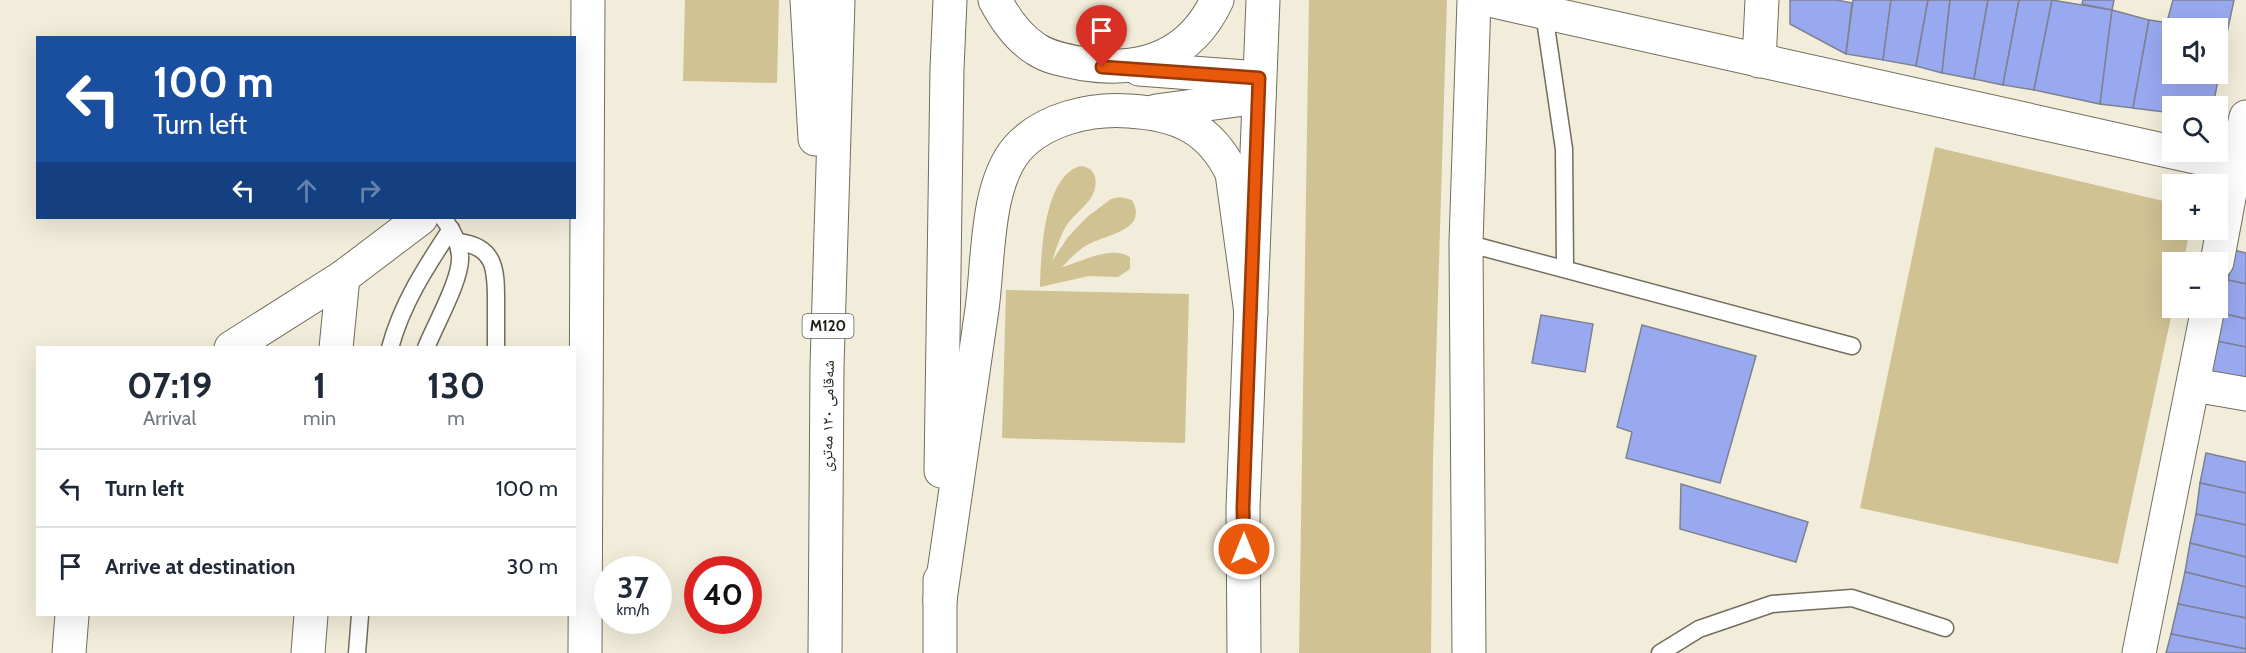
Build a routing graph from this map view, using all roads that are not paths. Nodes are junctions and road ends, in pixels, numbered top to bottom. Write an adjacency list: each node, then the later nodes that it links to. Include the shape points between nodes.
1 (588, 0): 15 (main road)
2 (807, 0): 32 (main road)
3 (838, 0): 32 (main road, شەقامی ١٢٠ مەتری / M120)
4 (950, 0): 36 (main road)
5 (995, 0): 13 (main road, via 1006,21 1036,49 1071,62)
6 (1217, 0): 13 (main road, via 1200,28 1185,43 1148,63)
7 (1263, 0): 14 (main road)
8 (1474, 0): 20 (main road)
9 (1489, 0): 11 (main road)
10 (1762, 0): 12 (main road)
11 (1544, 13): 12 (main road); 22 (lane, via 1564,148)
12 (1759, 61): 18 (main road)
13 (1118, 68): 14 (main road)
14 (1259, 88): 16 (main road); 24 (main road)
15 (581, 97): 33 (main road)
16 (1148, 112): 24 (main road, via 1184,121 1213,143 1224,157 1232,173); 36 (main road, via 1112,110 1070,117 1032,135 1006,167 992,212 983,308)
17 (2246, 117): 18 (main road)
18 (2235, 166): 21 (main road)
19 (443, 226): 23 (main road); 28 (lane, via 400,316); 29 (lane, via 460,257 459,271); 30 (lane, via 482,249 490,259 495,271)
20 (1467, 243): 22 (lane); 48 (main road)
21 (2219, 252)
22 (1565, 269): 31 (lane)
23 (343, 277): 26 (main road); 27 (main road)
24 (1251, 313): 47 (main road, via 1243,508)
25 (2206, 318): 34 (main road)
26 (234, 346)
27 (336, 346)
28 (391, 346)
29 (427, 346)
30 (496, 346)
31 (1852, 346)
32 (827, 367): 45 (main road, شەقامی ١٢٠ مەتری / M120)
33 (580, 378): 44 (main road)
34 (2194, 385): 35 (main road); 50 (main road)
35 (2246, 394)
36 (940, 600): 46 (main road)
37 (72, 616): 41 (main road)
38 (311, 616): 42 (main road)
39 (360, 616): 43 (lane)
40 (1945, 628): 49 (lane, via 1852,598 1772,604 1699,629)
41 (69, 653)
42 (308, 653)
43 (357, 653)
44 (585, 653)
45 (825, 653)
46 (940, 653)
47 (1244, 653)
48 (1469, 653)
49 (1660, 653)
50 (2139, 653)

